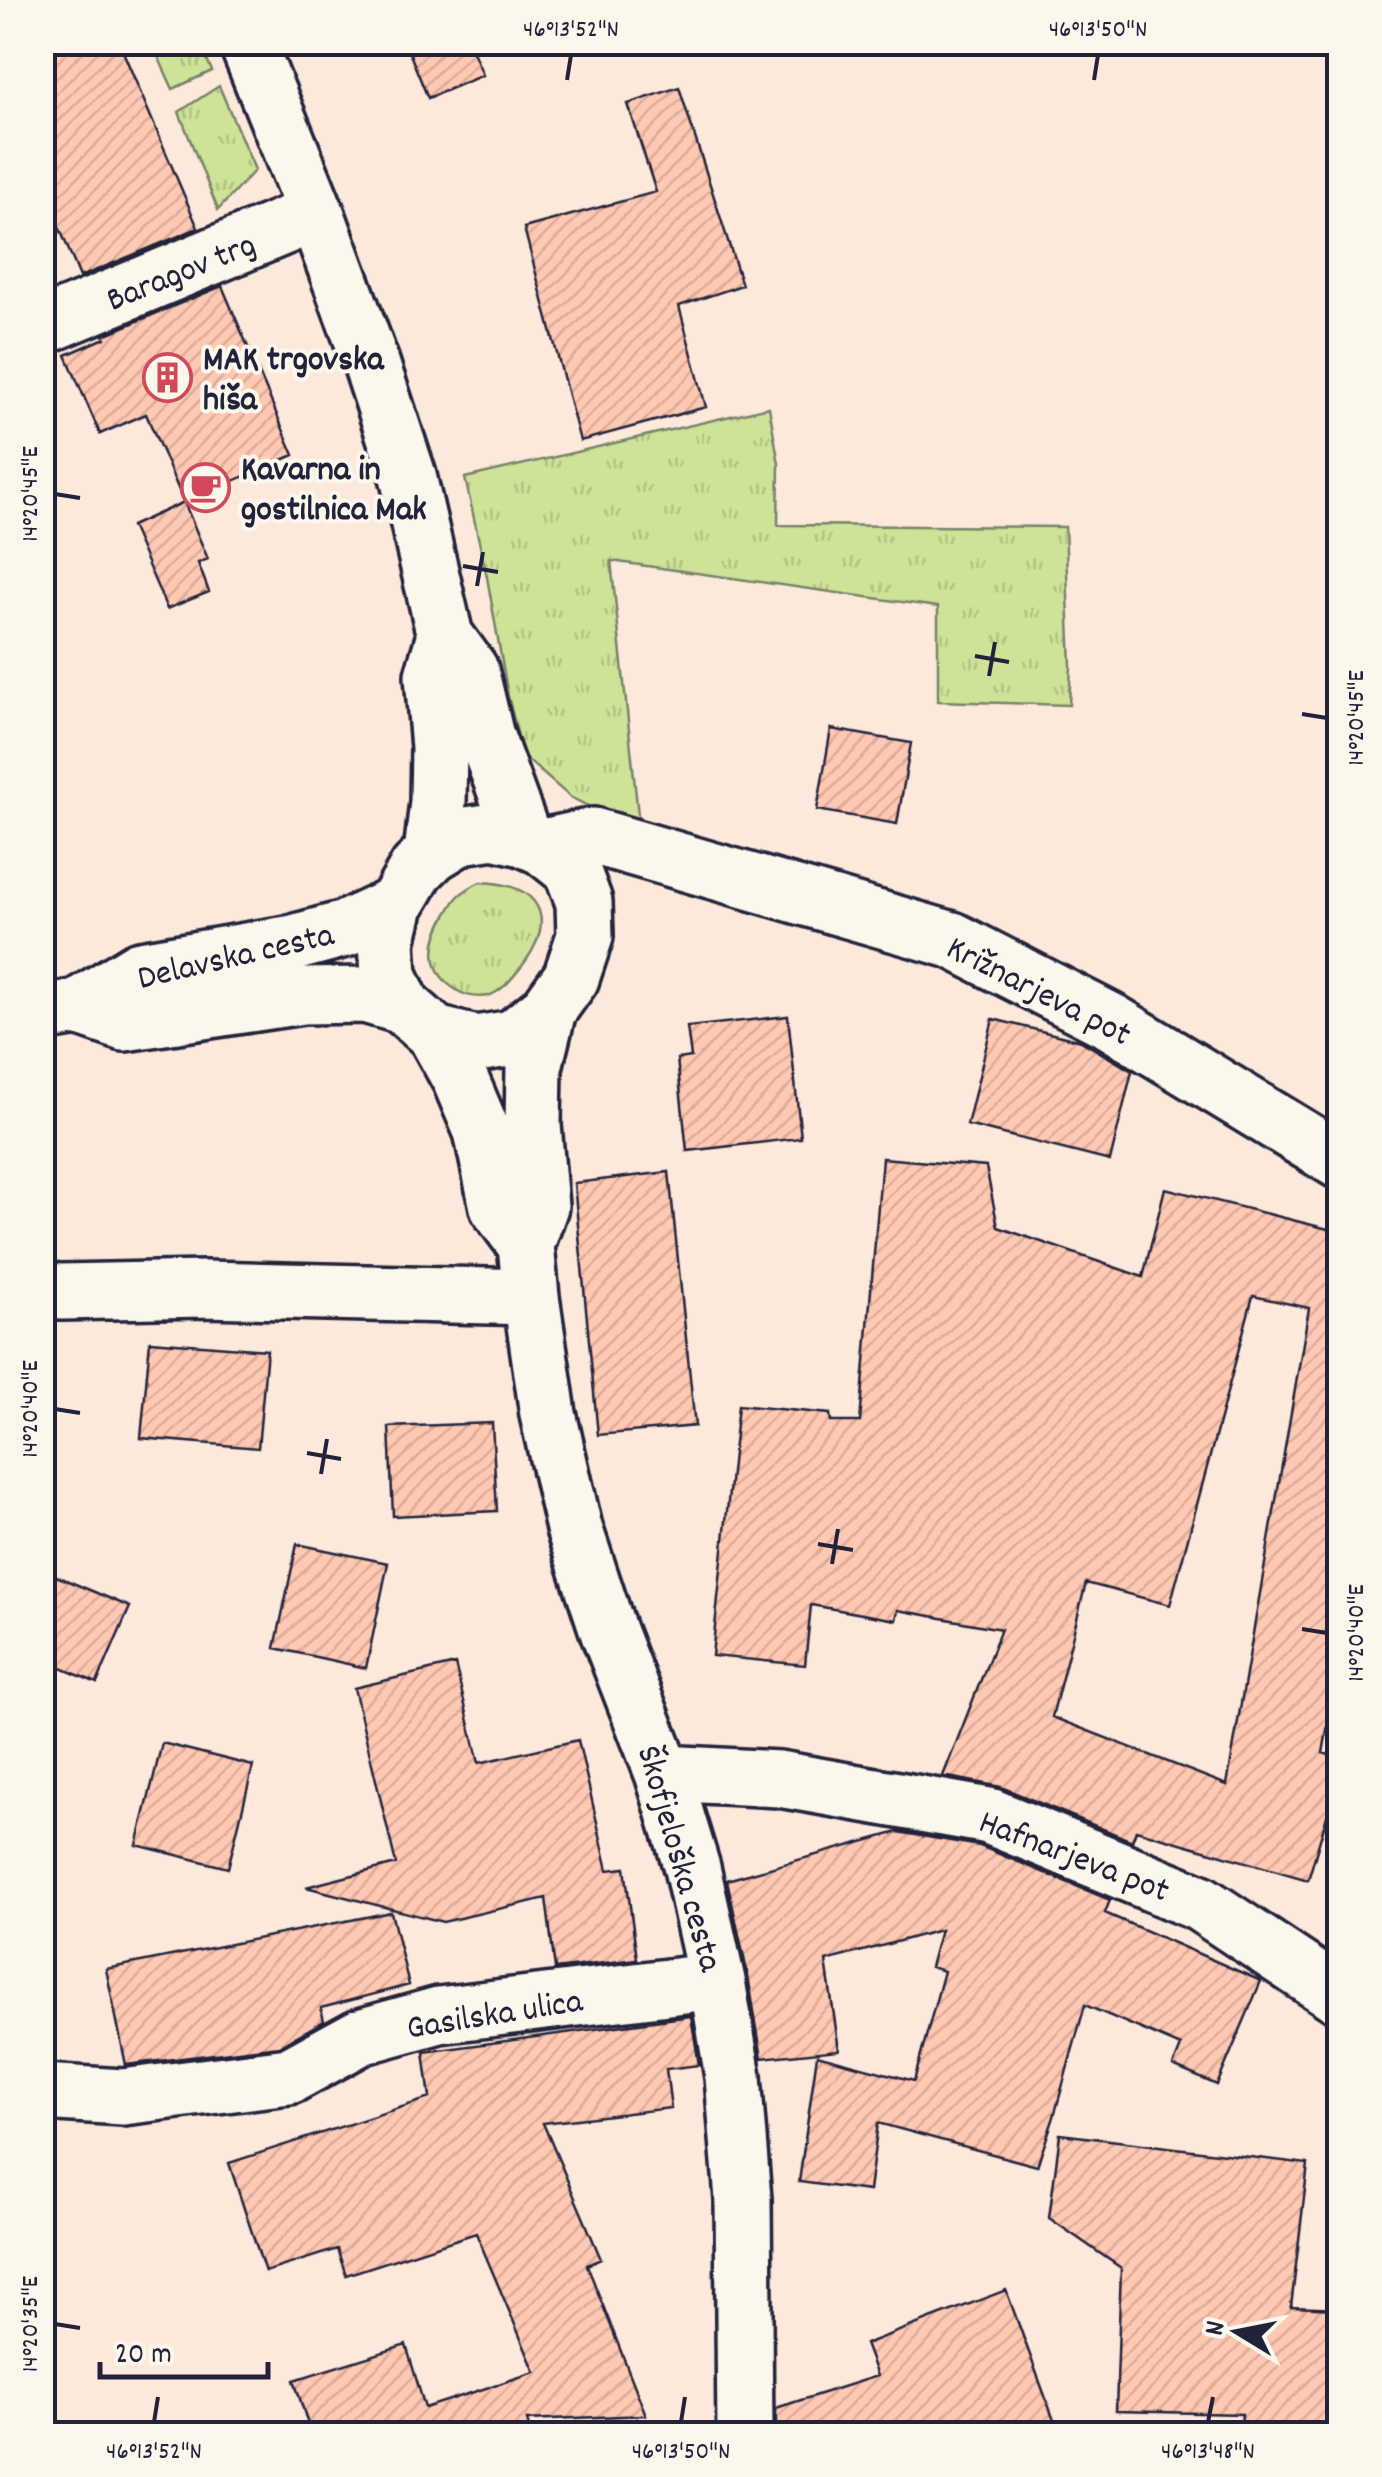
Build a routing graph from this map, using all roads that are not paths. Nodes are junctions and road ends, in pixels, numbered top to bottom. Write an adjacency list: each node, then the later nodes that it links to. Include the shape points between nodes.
1 (246, 42): 2 (street)
2 (316, 213): 3 (street, Baragov trg); 4 (street, via 408,476)
3 (42, 327)
4 (445, 636): 5 (street, via 470,670 486,737); 6 (street, via 433,676 440,748)
5 (533, 843): 6 (street, via 494,830 461,836); 9 (street, via 572,870 584,902 585,936 576,964); 11 (street, Križnarjeva pot, via 593,836 952,940 1112,1022)
6 (432, 854): 7 (street)
7 (396, 905): 8 (street, Delavska cesta, via 293,943 140,969); 10 (street, via 387,942 389,976)
8 (60, 1010): 10 (street, Delavska cesta, via 124,1023 302,996 365,995)
9 (548, 1010): 10 (street, via 513,1038 476,1044); 12 (street, Škofjeloška cesta, via 534,1067 540,1206)
10 (419, 1020): 12 (street, Škofjeloška cesta, via 460,1079 482,1132 498,1208)
11 (1340, 1161)
12 (528, 1271): 13 (street, via 223,1289); 14 (street, Škofjeloška cesta, via 548,1414 574,1528)
13 (42, 1290)
14 (663, 1774): 15 (street, Škofjeloška cesta); 16 (street, Hafnarjeva pot, via 779,1780 989,1816 1200,1903)
15 (717, 1981): 17 (street, Gasilska ulica, via 439,2015 360,2037 289,2076 123,2097); 18 (street, Škofjeloška cesta, via 743,2199)
16 (1340, 1996)
17 (42, 2092)
18 (746, 2434)

